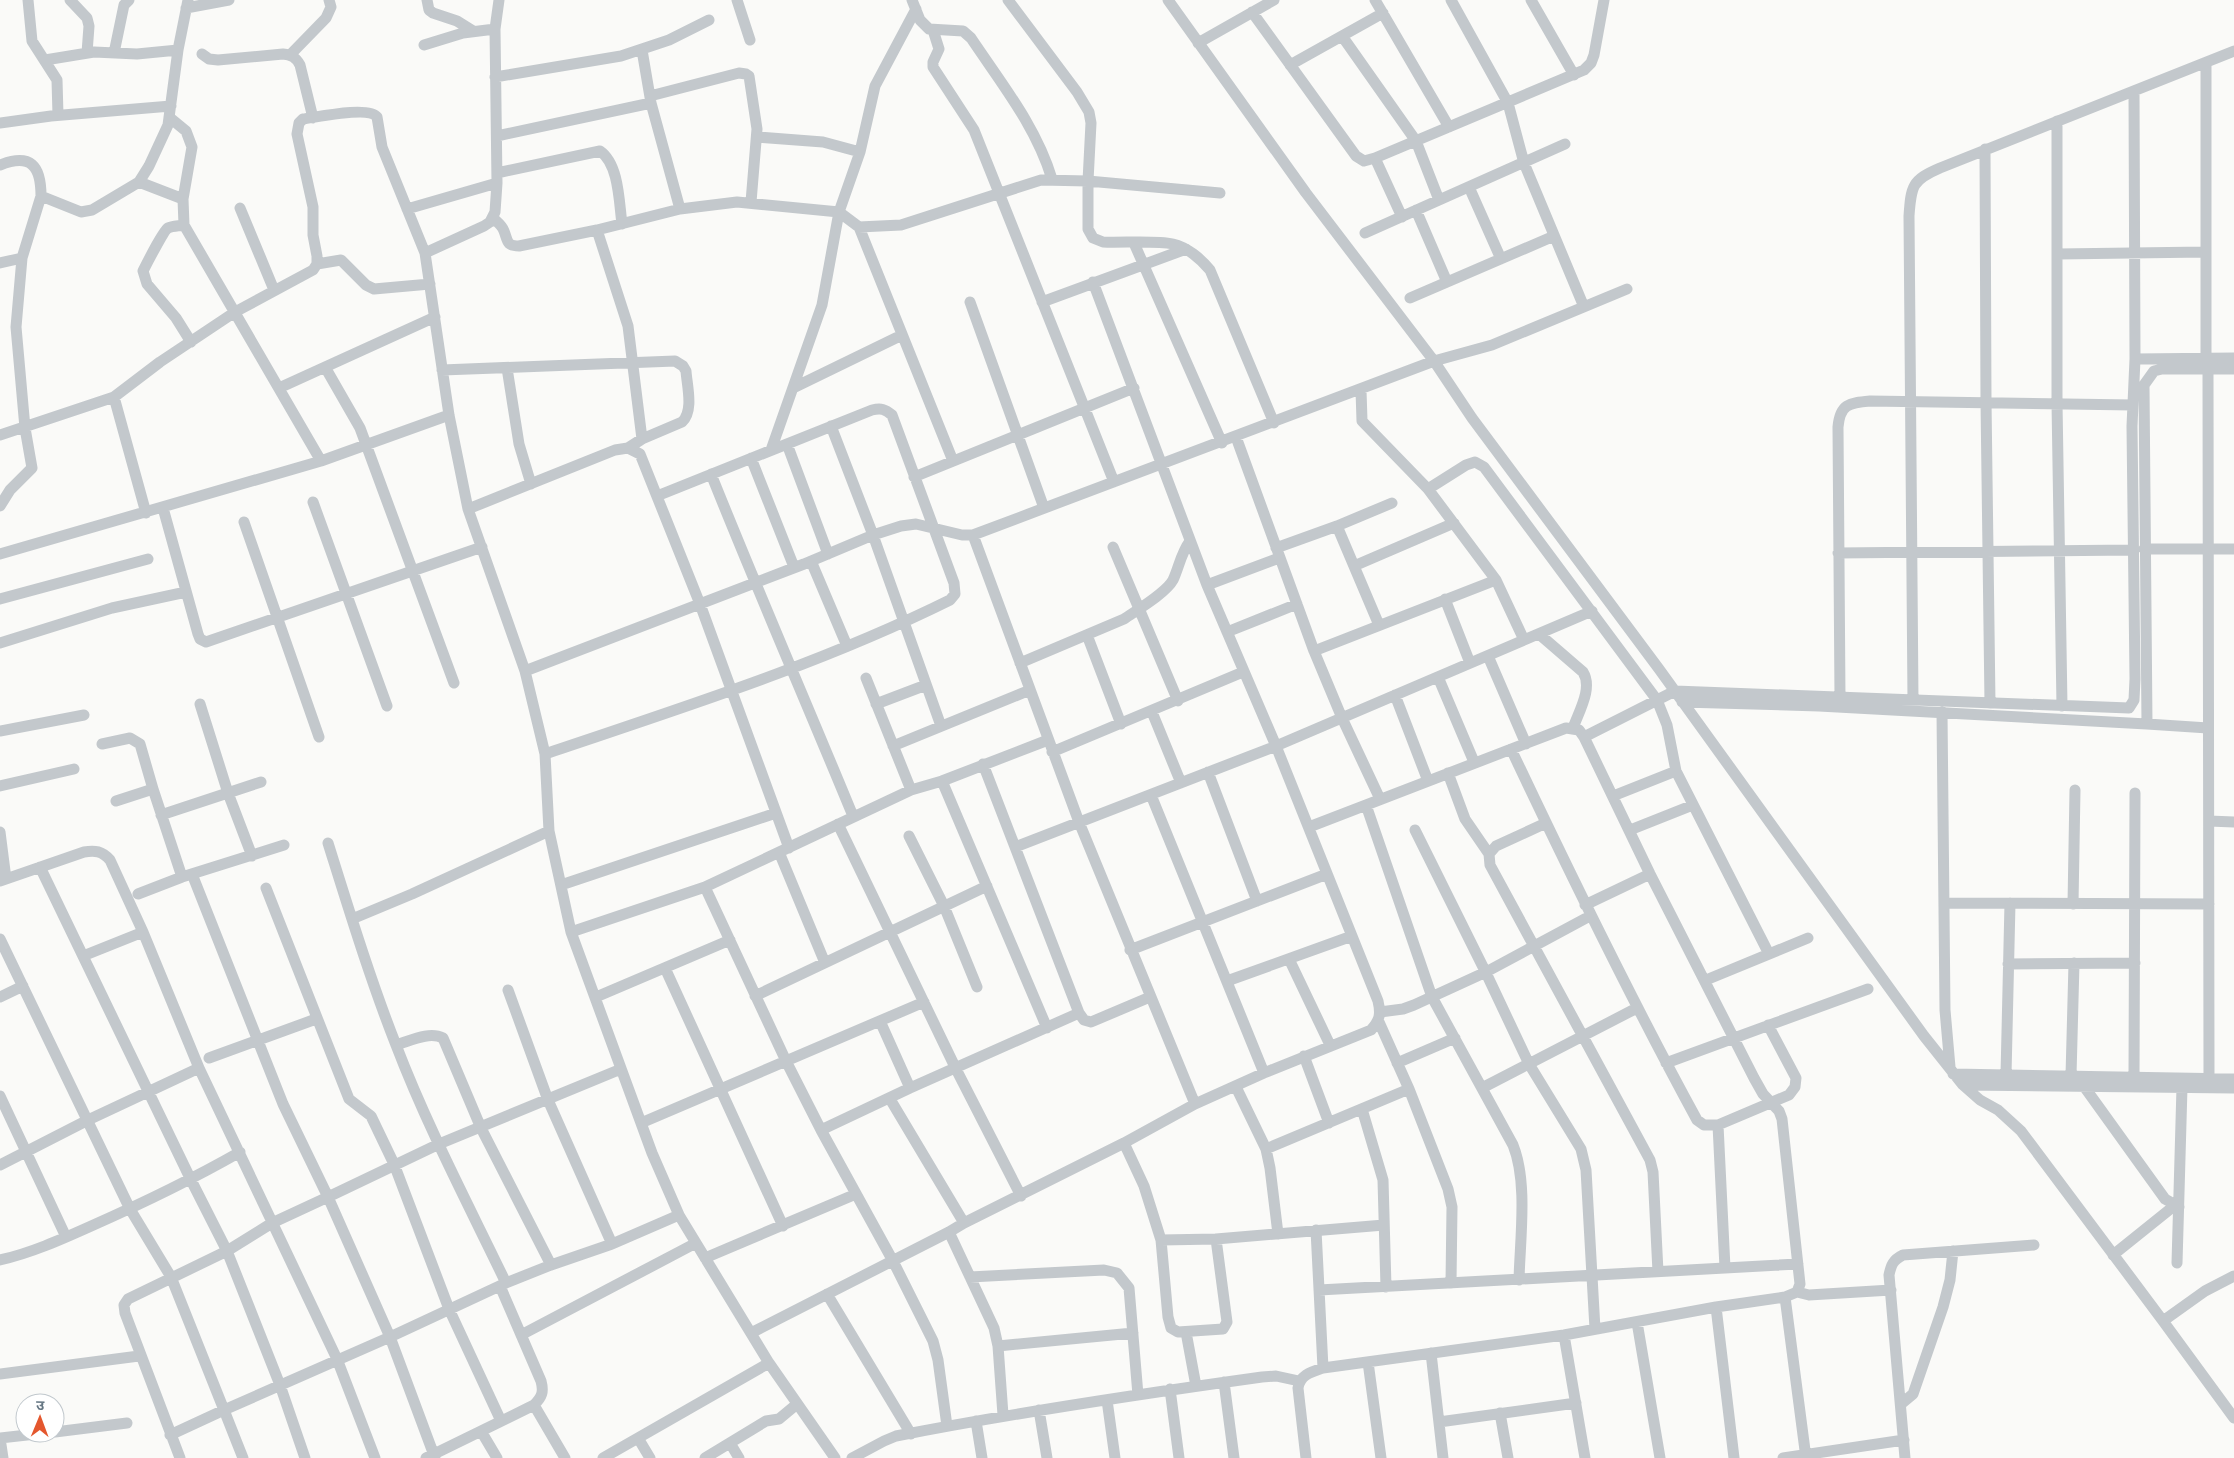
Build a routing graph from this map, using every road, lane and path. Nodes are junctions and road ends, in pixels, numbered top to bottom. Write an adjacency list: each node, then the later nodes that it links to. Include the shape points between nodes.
1 (28, 0): 35 (street, via 31,36)
2 (70, 0): 31 (street, via 87,18)
3 (129, 0): 32 (street, via 124,5)
4 (229, 0): 16 (street)
5 (329, 0): 34 (street, via 331,7 326,18)
6 (427, 0): 23 (street, via 429,10 434,14 457,21)
7 (499, 0): 21 (street)
8 (737, 0): 25 (street)
9 (1008, 0): 60 (street, via 1089,112)
10 (1168, 0): 26 (street)
11 (1274, 0): 18 (street)
12 (1375, 0): 19 (street)
13 (1451, 0): 42 (street)
14 (1531, 0): 38 (street)
15 (1604, 0): 38 (street, via 1594,56 1584,70)
16 (187, 4): 28 (street)
17 (914, 5): 22 (street, via 924,26); 54 (street, via 875,86)
18 (1252, 12): 26 (street); 37 (street)
19 (1383, 14): 24 (street); 48 (street)
20 (709, 20): 29 (street)
21 (495, 30): 23 (street); 39 (street)
22 (934, 30): 59 (street, via 963,31 971,38 1033,133); 64 (street, via 939,49 932,66 970,122)
23 (473, 31): 27 (street)
24 (1342, 36): 37 (street); 51 (street)
25 (750, 40)
26 (1198, 43): 108 (street, via 1306,193)
27 (424, 45)
28 (178, 50): 32 (street); 43 (street)
29 (642, 50): 39 (street); 41 (street)
30 (2234, 51): 36 (street)
31 (87, 53): 32 (street); 35 (street)
32 (114, 53)
33 (202, 54): 34 (street, via 218,60)
34 (290, 55): 45 (street, via 300,65)
35 (45, 60): 44 (street, via 57,80)
36 (2206, 63): 40 (street); 84 (street)
37 (1290, 65): 55 (street, via 1356,156 1364,161)
38 (1574, 75): 42 (street)
39 (495, 77): 49 (street)
40 (2134, 91): 46 (street); 86 (street)
41 (650, 100): 49 (street); 50 (street, via 739,73 746,74); 71 (street)
42 (1508, 103): 48 (street); 56 (street)
43 (170, 112): 44 (street); 61 (street, via 156,151); 66 (street, via 186,131 192,147)
44 (58, 115): 47 (street)
45 (313, 118): 70 (street, via 369,111 375,114 382,147); 91 (street, via 299,123 297,134 313,207)
46 (2057, 120): 53 (street); 87 (street)
47 (0, 123)
48 (1450, 127): 51 (street)
49 (497, 136): 58 (street)
50 (757, 137): 54 (street, via 823,142); 68 (street)
51 (1416, 141): 55 (street); 67 (street)
52 (1564, 144): 56 (street)
53 (1985, 150): 120 (street, via 1924,175 1912,187 1909,216); 121 (street)
54 (860, 152): 73 (street)
55 (1375, 158): 74 (street)
56 (1524, 163): 62 (street); 81 (street)
57 (0, 165): 65 (street, via 31,163 37,169)
58 (497, 178): 70 (street); 75 (street); 76 (street, via 600,151 613,166)
59 (1052, 179): 60 (street); 64 (street, via 1032,182)
60 (1088, 181): 63 (street); 82 (street, via 1088,229 1093,238 1103,242)
61 (139, 182): 65 (street, via 92,210 81,212); 66 (street)
62 (1469, 187): 67 (street); 89 (street)
63 (1220, 193)
64 (999, 195): 78 (street, via 901,225); 100 (street)
65 (40, 196): 88 (street)
66 (183, 199): 77 (street)
67 (1439, 200): 72 (street)
68 (751, 202): 71 (street); 73 (street)
69 (240, 208): 97 (street)
70 (407, 209): 85 (street)
71 (680, 209): 76 (street)
72 (1416, 210): 74 (street); 94 (street)
73 (839, 212): 78 (street); 116 (street, via 822,305)
74 (1402, 217): 80 (street)
75 (493, 218): 79 (street, via 504,230 511,246); 85 (street, via 484,226)
76 (622, 224): 79 (street)
77 (184, 225): 102 (street); 105 (street, via 167,228 162,233 144,271 148,284)
78 (859, 227): 104 (street)
79 (597, 230): 109 (street, via 628,326)
80 (1365, 233)
81 (1554, 236): 89 (street); 101 (street)
82 (1134, 243): 83 (street, via 1172,244); 92 (street)
83 (1186, 250): 92 (street); 126 (street, via 1210,270)
84 (2205, 252): 86 (street); 110 (street)
85 (425, 253): 95 (street)
86 (2134, 253): 87 (street); 107 (street)
87 (2058, 254): 122 (street)
88 (22, 258): 90 (street); 128 (street, via 16,344)
89 (1501, 259): 94 (street)
90 (0, 263)
91 (317, 264): 95 (street, via 341,260 366,286 374,289); 97 (street, via 302,277)
92 (1143, 265): 93 (street); 133 (street)
93 (1092, 282): 100 (street); 117 (street)
94 (1447, 282): 98 (street)
95 (430, 284): 103 (street)
96 (1627, 289): 101 (street)
97 (274, 290): 102 (street)
98 (1410, 298)
99 (970, 302): 130 (street)
100 (1042, 302): 124 (street)
101 (1584, 307): 108 (street, via 1492,345)
102 (235, 312): 105 (street); 115 (street)
103 (435, 317): 111 (street); 113 (street)
104 (902, 335): 116 (street); 140 (street)
105 (191, 342): 119 (street)
106 (2234, 358): 110 (street)
107 (2135, 359): 110 (street); 123 (street)
108 (1434, 361): 118 (street); 212 (street, via 1472,418)
109 (632, 364): 112 (street); 132 (street); 132 (street, via 675,361 686,371 687,417)
110 (2207, 364): 114 (street); 164 (street); 166 (street, via 2154,371 2144,385)
111 (325, 367): 115 (street); 134 (street)
112 (507, 368): 113 (street); 145 (street, via 519,444)
113 (442, 370): 125 (street)
114 (2234, 370)
115 (279, 388): 139 (street)
116 (793, 388): 137 (street)
117 (1134, 388): 124 (street); 141 (street)
118 (1361, 390): 126 (street); 146 (street, via 1362,421)
119 (114, 397): 128 (street); 154 (street)
120 (1911, 401): 121 (street); 168 (street); 171 (street, via 1855,402 1847,405 1839,416)
121 (1986, 401): 122 (street); 169 (street)
122 (2057, 403): 123 (street); 167 (street)
123 (2133, 405): 166 (street)
124 (1084, 408): 130 (street); 144 (street)
125 (449, 415): 134 (street); 153 (street)
126 (1274, 423): 131 (street)
127 (831, 426): 135 (street); 143 (street, via 872,410 887,410 892,415); 159 (street)
128 (25, 428): 129 (street); 150 (street, via 32,468 10,490)
129 (0, 435)
130 (1018, 435): 140 (street); 152 (street)
131 (1236, 437): 133 (street); 170 (street)
132 (642, 439): 136 (street)
133 (1222, 443): 141 (street)
134 (367, 444): 139 (street); 178 (street)
135 (787, 444): 137 (street); 173 (street)
136 (628, 448): 145 (street, via 615,450); 147 (street, via 640,454)
137 (770, 450): 138 (street)
138 (751, 458): 142 (street); 177 (street)
139 (320, 461): 151 (street)
140 (953, 461): 143 (street)
141 (1162, 464): 144 (street); 161 (street)
142 (711, 474): 147 (street); 180 (street)
143 (914, 477): 158 (street)
144 (1114, 482): 152 (street)
145 (531, 484): 153 (street)
146 (1428, 489): 156 (street); 189 (street, via 1466,465 1475,462 1484,466)
147 (656, 496): 186 (street)
148 (313, 502): 183 (street)
149 (1392, 503): 157 (street)
150 (0, 506)
151 (163, 508): 154 (street); 182 (street)
152 (1044, 508): 160 (street)
153 (468, 509): 162 (street)
154 (146, 513): 172 (street)
155 (244, 522): 190 (street)
156 (1454, 524): 176 (street); 179 (street)
157 (1337, 526): 170 (street); 176 (street)
158 (932, 528): 159 (street, via 916,524); 160 (street); 191 (street, via 954,583 955,594 950,600)
159 (873, 535): 173 (street); 191 (street)
160 (973, 535): 201 (street)
161 (1190, 541): 181 (street); 188 (street, via 1172,581)
162 (482, 547): 178 (street); 204 (street)
163 (1113, 547): 188 (street)
164 (2209, 549): 165 (street); 166 (street); 232 (street)
165 (2234, 549)
166 (2138, 550): 167 (street); 223 (street, via 2133,704 2122,709); 229 (street)
167 (2059, 551): 169 (street); 223 (street)
168 (1911, 552): 169 (street); 171 (street); 216 (street)
169 (1988, 552): 219 (street)
170 (1277, 553): 181 (street); 187 (street)
171 (1838, 553): 214 (street)
172 (0, 554)
173 (828, 554): 175 (street)
174 (148, 559): 184 (street)
175 (811, 561): 177 (street); 198 (street)
176 (1354, 566): 192 (street)
177 (794, 567): 180 (street)
178 (413, 571): 183 (street); 208 (street)
179 (1496, 580): 185 (street); 196 (street)
180 (754, 583): 186 (street); 203 (street)
181 (1207, 585): 193 (street)
182 (186, 592): 190 (street, via 200,639 206,642); 197 (street, via 112,608)
183 (346, 594): 190 (street); 222 (street)
184 (0, 599)
185 (1445, 600): 192 (street); 202 (street)
186 (700, 604): 204 (street); 210 (street)
187 (1296, 604): 193 (street); 199 (street)
188 (1138, 610): 195 (street); 217 (street)
189 (1592, 611): 194 (street); 215 (street)
190 (278, 617): 234 (street)
191 (904, 623): 198 (street); 209 (street)
192 (1378, 625): 199 (street)
193 (1227, 632): 205 (street)
194 (1539, 634): 196 (street); 231 (street, via 1587,679)
195 (1087, 635): 201 (street); 228 (street)
196 (1524, 640): 200 (street)
197 (0, 643)
198 (847, 646): 203 (street)
199 (1314, 651): 227 (street)
200 (1488, 656): 202 (street); 238 (street)
201 (1020, 663): 211 (street)
202 (1470, 663): 206 (street)
203 (792, 667): 210 (street); 268 (street)
204 (525, 671): 243 (street)
205 (1244, 672): 217 (street); 240 (street)
206 (1438, 677): 213 (street); 244 (street)
207 (866, 678): 221 (street)
208 (454, 683)
209 (926, 685): 221 (street); 230 (street)
210 (732, 690): 243 (street); 266 (street)
211 (1030, 690): 230 (street); 236 (street)
212 (1675, 691): 214 (street); 215 (street); 218 (street)
213 (1395, 695): 227 (street); 251 (street)
214 (1840, 697): 216 (street)
215 (1657, 700): 235 (street); 247 (street, via 1667,725)
216 (1913, 700): 219 (street)
217 (1178, 701): 224 (street)
218 (1682, 702): 225 (street); 359 (street)
219 (1990, 703): 223 (street)
220 (200, 704): 258 (street)
221 (876, 704): 239 (street)
222 (387, 706)
223 (2062, 706)
224 (1152, 712): 228 (street); 253 (street)
225 (1942, 712): 229 (street); 297 (street)
226 (84, 715): 233 (street)
227 (1342, 718): 240 (street); 262 (street)
228 (1121, 724): 242 (street)
229 (2147, 724): 232 (street)
230 (941, 726): 239 (street)
231 (1573, 728): 235 (street); 238 (street)
232 (2208, 728): 269 (street)
233 (0, 731)
234 (319, 737)
235 (1584, 737): 261 (street)
236 (1048, 740): 242 (street); 245 (street)
237 (102, 744): 255 (street, via 130,738 140,744)
238 (1526, 744): 241 (street)
239 (894, 746): 256 (street)
240 (1276, 746): 248 (street); 274 (street)
241 (1511, 749): 244 (street); 272 (street)
242 (1052, 752): 270 (street)
243 (545, 754): 277 (street)
244 (1474, 762): 249 (street)
245 (983, 764): 250 (street); 282 (street)
246 (74, 769): 254 (street)
247 (1676, 771): 261 (street); 265 (street)
248 (1208, 772): 253 (street); 296 (street)
249 (1448, 773): 251 (street); 284 (street, via 1465,820)
250 (942, 781): 256 (street); 292 (street)
251 (1428, 781): 262 (street)
252 (261, 782): 258 (street)
253 (1181, 783): 260 (street)
254 (0, 786)
255 (153, 789): 263 (street); 267 (street)
256 (911, 790): 268 (street)
257 (2075, 790): 300 (street)
258 (228, 792): 267 (street); 285 (street)
259 (2135, 792): 301 (street)
260 (1151, 794): 270 (street); 306 (street)
261 (1613, 796): 276 (street)
262 (1380, 799): 264 (street)
263 (116, 801)
264 (1366, 805): 274 (street); 335 (street)
265 (1693, 805): 276 (street); 316 (street)
266 (776, 813): 283 (street); 291 (street)
267 (161, 815): 289 (street)
268 (853, 816): 273 (street)
269 (2209, 821): 271 (street); 302 (street)
270 (1079, 822): 282 (street); 315 (street)
271 (2234, 822)
272 (1546, 823): 284 (street, via 1496,846); 299 (street)
273 (838, 824): 283 (street); 309 (street)
274 (1309, 827): 287 (street)
275 (1415, 830): 324 (street)
276 (1630, 830): 288 (street)
277 (549, 831): 291 (street); 305 (street)
278 (0, 832): 290 (street)
279 (909, 836): 303 (street)
280 (328, 843): 305 (street)
281 (284, 845): 285 (street)
282 (1015, 847): 338 (street)
283 (784, 850): 293 (street); 319 (street)
284 (1489, 854): 314 (street, via 1490,865)
285 (252, 856): 289 (street)
286 (40, 867): 290 (street); 307 (street, via 84,852 94,850 103,853 110,860); 317 (street)
287 (1327, 874): 296 (street); 310 (street)
288 (1650, 874): 299 (street); 325 (street)
289 (187, 876): 295 (street); 347 (street)
290 (3, 880)
291 (561, 885): 308 (street)
292 (986, 886): 303 (street); 343 (street)
293 (705, 887): 308 (street); 313 (street)
294 (266, 888): 340 (street)
295 (138, 894)
296 (1258, 901): 306 (street)
297 (1945, 903): 298 (street); 359 (street, via 1946,1031)
298 (2010, 903): 300 (street); 322 (street)
299 (1584, 904): 304 (street)
300 (2073, 904): 301 (street)
301 (2135, 904): 302 (street); 321 (street)
302 (2209, 904): 364 (street)
303 (944, 906): 309 (street); 328 (street)
304 (1590, 916): 314 (street); 337 (street)
305 (352, 919): 348 (street)
306 (1203, 921): 315 (street); 326 (street)
307 (143, 932): 317 (street); 356 (street)
308 (571, 932): 333 (street)
309 (890, 932): 319 (street); 336 (street)
310 (1352, 936): 318 (street); 339 (street)
311 (1808, 938): 316 (street)
312 (0, 939): 327 (street)
313 (730, 940): 323 (street); 331 (street)
314 (1534, 945): 324 (street); 344 (street)
315 (1130, 950): 334 (street)
316 (1768, 954): 325 (street)
317 (82, 956): 375 (street)
318 (1289, 959): 326 (street); 349 (street)
319 (825, 963): 331 (street)
320 (2074, 963): 321 (street); 322 (street); 362 (street)
321 (2135, 963): 363 (street)
322 (2008, 964): 361 (street)
323 (665, 968): 333 (street); 373 (street)
324 (1486, 972): 335 (street); 355 (street)
325 (1706, 980): 346 (street)
326 (1227, 981): 360 (street)
327 (23, 986): 332 (street); 382 (street)
328 (977, 987)
329 (1868, 989): 342 (street)
330 (508, 990): 378 (street)
331 (755, 996): 352 (street)
332 (0, 997)
333 (596, 997): 357 (street)
334 (1150, 997): 338 (street, via 1091,1022 1084,1020); 380 (street)
335 (1432, 997): 339 (street); 345 (street)
336 (924, 1002): 341 (street); 358 (street)
337 (1637, 1008): 344 (street); 354 (street)
338 (1079, 1013): 343 (street)
339 (1380, 1017): 349 (street, via 1371,1030); 353 (street)
340 (316, 1019): 347 (street); 393 (street, via 349,1099 371,1116)
341 (880, 1021): 352 (street); 370 (street)
342 (1768, 1025): 346 (street); 379 (street, via 1796,1078 1795,1087 1789,1095)
343 (1047, 1028): 358 (street)
344 (1581, 1037): 355 (street); 425 (street, via 1650,1160)
345 (1455, 1038): 353 (street); 371 (street)
346 (1734, 1038): 354 (street); 379 (street, via 1763,1094)
347 (258, 1041): 351 (street); 398 (street, via 283,1104)
348 (396, 1045): 386 (street, via 426,1036 443,1038); 389 (street)
349 (1330, 1045): 350 (street)
350 (1304, 1056): 360 (street); 383 (street)
351 (208, 1058)
352 (786, 1061): 373 (street); 387 (street)
353 (1397, 1063): 374 (street)
354 (1666, 1063): 385 (street, via 1697,1120 1704,1125)
355 (1529, 1064): 371 (street); 426 (street, via 1581,1149 1586,1170)
356 (199, 1068): 375 (street); 391 (street)
357 (621, 1069): 378 (street); 384 (street)
358 (956, 1069): 370 (street); 397 (street)
359 (1952, 1070): 361 (street); 366 (street)
360 (1264, 1073): 368 (street)
361 (2006, 1075): 362 (street)
362 (2071, 1076): 363 (street)
363 (2134, 1077): 364 (street)
364 (2209, 1078): 365 (street)
365 (2234, 1079)
366 (1963, 1085): 367 (street); 417 (street, via 1998,1110 2020,1131)
367 (2083, 1085): 369 (street); 399 (street, via 2159,1191)
368 (1236, 1087): 380 (street); 390 (street)
369 (2182, 1087): 372 (street); 399 (street)
370 (910, 1088): 377 (street)
371 (1482, 1088): 430 (street, via 1519,1158)
372 (2234, 1088)
373 (720, 1089): 384 (street); 405 (street)
374 (1409, 1089): 381 (street); 431 (street, via 1452,1207)
375 (148, 1092): 382 (street); 395 (street)
376 (0, 1096): 392 (street)
377 (890, 1099): 387 (street); 403 (street)
378 (548, 1100): 386 (street); 413 (street)
379 (1772, 1102): 385 (street); 422 (street, via 1782,1119)
380 (1195, 1104): 388 (street)
381 (1362, 1109): 383 (street); 404 (street, via 1383,1180)
382 (88, 1120): 392 (street); 400 (street)
383 (1329, 1123): 390 (street)
384 (641, 1124): 401 (street)
385 (1718, 1125): 424 (street)
386 (481, 1128): 389 (street); 423 (street)
387 (821, 1130): 396 (street)
388 (1124, 1143): 397 (street); 411 (street, via 1144,1186)
389 (439, 1144): 393 (street); 432 (street)
390 (1266, 1149): 408 (street)
391 (240, 1152): 395 (street); 402 (street)
392 (25, 1153): 394 (street); 409 (street)
393 (394, 1164): 398 (street); 440 (street)
394 (0, 1165)
395 (191, 1180): 400 (street); 415 (street)
396 (856, 1194): 405 (street); 420 (street)
397 (1021, 1196): 403 (street)
398 (328, 1197): 402 (street); 449 (street)
399 (2176, 1206): 417 (street); 421 (street)
400 (130, 1208): 409 (street); 427 (street)
401 (679, 1215): 412 (street); 413 (street)
402 (272, 1222): 415 (street); 453 (street)
403 (964, 1223): 407 (street)
404 (1384, 1225): 406 (street); 433 (street)
405 (783, 1226): 418 (street)
406 (1316, 1230): 408 (street); 434 (street)
407 (950, 1232): 420 (street); 428 (street)
408 (1278, 1234): 410 (street)
409 (66, 1237): 419 (street, via 31,1252)
410 (1216, 1239): 411 (street); 444 (street, via 1226,1322 1223,1329)
411 (1161, 1240): 444 (street, via 1168,1317 1171,1328)
412 (696, 1243): 418 (street); 447 (street)
413 (612, 1244): 423 (street)
414 (2034, 1245): 416 (street)
415 (227, 1251): 427 (street); 460 (street)
416 (1953, 1251): 435 (street, via 1902,1255 1891,1266); 467 (street, via 1943,1307 1913,1394)
417 (2113, 1255): 441 (street)
418 (706, 1258): 445 (street)
419 (0, 1260)
420 (893, 1261): 437 (street); 478 (street, via 933,1341)
421 (2177, 1263)
422 (1798, 1264): 424 (street); 436 (street)
423 (550, 1265): 432 (street)
424 (1725, 1268): 425 (street)
425 (1658, 1272): 426 (street)
426 (1592, 1276): 430 (street); 443 (street)
427 (171, 1277): 452 (street, via 128,1299 124,1305); 469 (street)
428 (970, 1277): 446 (street, via 1104,1270 1118,1273 1129,1288); 450 (street, via 994,1328)
429 (2234, 1277): 441 (street, via 2205,1291)
430 (1519, 1280): 431 (street)
431 (1451, 1283): 433 (street)
432 (503, 1285): 440 (street); 447 (street)
433 (1386, 1287): 434 (street)
434 (1319, 1290): 456 (street)
435 (1891, 1290): 436 (street, via 1809,1296); 467 (street)
436 (1798, 1292): 438 (street)
437 (827, 1294): 445 (street); 481 (street)
438 (1785, 1297): 439 (street); 488 (street)
439 (1716, 1307): 442 (street); 514 (street)
440 (449, 1309): 449 (street); 474 (street)
441 (2163, 1321): 473 (street)
442 (1638, 1322): 443 (street); 513 (street)
443 (1596, 1329): 448 (street)
444 (1186, 1332): 461 (street)
445 (751, 1333): 455 (street)
446 (1133, 1333): 450 (street); 463 (street)
447 (521, 1335): 468 (street, via 543,1390 542,1397)
448 (1564, 1335): 451 (street); 465 (street)
449 (390, 1337): 453 (street); 489 (street)
450 (998, 1346): 472 (street)
451 (1431, 1354): 454 (street); 476 (street)
452 (139, 1356): 457 (street); 482 (street)
453 (337, 1359): 460 (street); 494 (street)
454 (1368, 1362): 456 (street); 509 (street)
455 (769, 1363): 466 (street); 485 (street)
456 (1322, 1368): 458 (street)
457 (0, 1374)
458 (1299, 1381): 459 (street, via 1276,1376); 508 (street)
459 (1224, 1382): 461 (street); 507 (street)
460 (280, 1385): 469 (street); 493 (street)
461 (1196, 1386): 462 (street)
462 (1170, 1388): 463 (street); 506 (street)
463 (1138, 1395): 464 (street)
464 (1107, 1400): 470 (street); 505 (street)
465 (1576, 1403): 471 (street); 512 (street)
466 (797, 1404): 487 (street, via 779,1419 766,1421); 501 (street)
467 (1901, 1404): 486 (street)
468 (534, 1405): 474 (street); 496 (street)
469 (224, 1410): 482 (street); 492 (street)
470 (1039, 1410): 472 (street); 504 (street)
471 (1500, 1413): 476 (street); 511 (street)
472 (1004, 1415): 475 (street)
473 (2234, 1418)
474 (501, 1421): 480 (street)
475 (976, 1421): 478 (street); 503 (street)
476 (1439, 1422): 510 (street)
477 (127, 1423): 479 (street)
478 (947, 1426): 481 (street)
479 (65, 1431)
480 (481, 1431): 489 (street); 495 (street)
481 (910, 1434): 502 (street, via 884,1441)
482 (170, 1435): 491 (street)
483 (15, 1436): 484 (street)
484 (0, 1438): 490 (street)
485 (638, 1438): 497 (street); 498 (street)
486 (1904, 1440): 488 (street); 516 (street)
487 (730, 1443): 499 (street); 500 (street)
488 (1806, 1456): 515 (street)
489 (432, 1457)
490 (3, 1458)
491 (180, 1458)
492 (242, 1458)
493 (305, 1458)
494 (375, 1458)
495 (497, 1458)
496 (565, 1458)
497 (602, 1458)
498 (650, 1458)
499 (705, 1458)
500 (739, 1458)
501 (836, 1458)
502 (852, 1458)
503 (982, 1458)
504 (1047, 1458)
505 (1115, 1458)
506 (1179, 1458)
507 (1234, 1458)
508 (1306, 1458)
509 (1380, 1458)
510 (1442, 1458)
511 (1508, 1458)
512 (1586, 1458)
513 (1660, 1458)
514 (1734, 1458)
515 (1783, 1458)
516 (1905, 1458)

